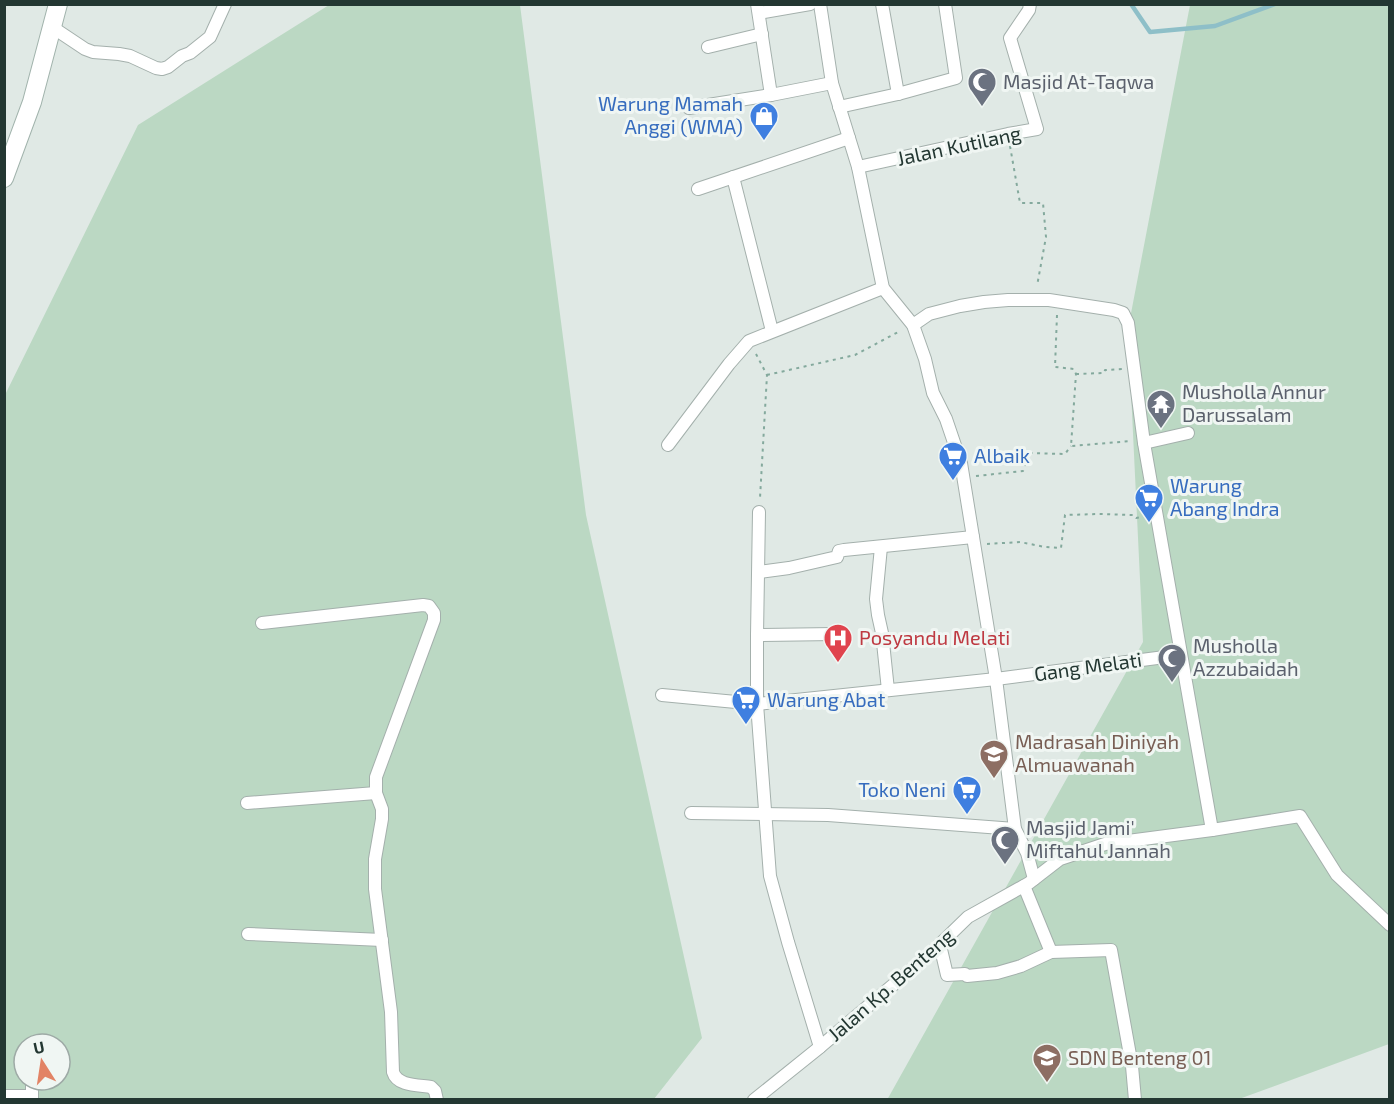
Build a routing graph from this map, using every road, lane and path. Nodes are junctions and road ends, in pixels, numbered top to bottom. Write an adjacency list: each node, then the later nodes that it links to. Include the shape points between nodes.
1 (58, 4): 9 (main road)
2 (225, 4): 9 (street, via 210,37 162,69 130,56 85,49)
3 (810, 4): 8 (street)
4 (820, 4): 12 (street)
5 (882, 4): 13 (street)
6 (945, 4): 13 (street, via 956,78)
7 (1030, 4): 17 (street, Jalan Kutilang, via 1010,38 1037,129)
8 (758, 9): 10 (street)
9 (52, 27): 21 (main road, via 32,102)
10 (762, 34): 11 (street); 14 (street)
11 (708, 47)
12 (832, 83): 14 (street); 15 (street)
13 (897, 94): 15 (street)
14 (771, 95): 16 (street)
15 (839, 107): 18 (street)
16 (690, 108)
17 (1008, 134): 19 (street, Jalan Kutilang); 24 (path, via 1020,203 1043,203 1046,237)
18 (849, 138): 19 (street); 20 (street)
19 (858, 167): 23 (street)
20 (733, 177): 22 (street); 27 (street)
21 (4, 178)
22 (698, 189)
23 (883, 288): 26 (street); 27 (street)
24 (1035, 299): 25 (street); 26 (street, via 960,306 929,314)
25 (1058, 301): 29 (street, via 1123,313); 30 (path, via 1055,367 1074,369)
26 (913, 325): 31 (path, via 855,355); 36 (street)
27 (772, 331): 28 (street)
28 (749, 341): 31 (path); 34 (street)
29 (1134, 368): 30 (path); 33 (street)
30 (1076, 374): 35 (path)
31 (767, 375): 37 (path)
32 (1188, 433): 33 (street)
33 (1144, 442): 35 (path); 38 (street)
34 (668, 446)
35 (1071, 446): 36 (path, via 1065,454 1028,453 1023,471)
36 (964, 477): 39 (street)
37 (759, 512): 41 (street)
38 (1156, 516): 39 (path, via 1065,515 1061,548); 45 (street)
39 (974, 541): 40 (street); 46 (street)
40 (881, 547): 41 (street, via 839,551 837,557); 47 (street, via 876,599)
41 (759, 572): 44 (street)
42 (262, 623): 50 (street, via 423,606 429,606 434,613 376,777)
43 (836, 634): 44 (street)
44 (757, 635): 49 (street)
45 (1180, 655): 46 (street, Gang Melati); 55 (street)
46 (996, 679): 47 (street, Gang Melati); 54 (street)
47 (888, 690): 49 (street, Gang Melati)
48 (662, 695): 49 (street, Gang Melati)
49 (758, 704): 53 (street)
50 (376, 793): 51 (street); 59 (street, via 382,809 374,872)
51 (248, 803)
52 (691, 813): 53 (street)
53 (766, 814): 54 (street); 62 (street, via 774,897)
54 (1014, 829): 56 (street, via 1027,853)
55 (1212, 830): 56 (street, Jalan Kp. Benteng, via 1105,844 1060,859); 57 (street, Jalan Kp. Benteng, via 1300,816 1336,875)
56 (1029, 883): 60 (street, Jalan Kp. Benteng, via 968,917); 61 (street)
57 (1389, 925)
58 (248, 934): 59 (street)
59 (382, 940): 65 (street, via 395,1078 431,1087)
60 (940, 945): 61 (street, via 947,975 997,973); 62 (street, Jalan Kp. Benteng)
61 (1051, 952): 67 (street, via 1111,950)
62 (820, 1047): 66 (street, Jalan Kp. Benteng)
63 (4, 1096): 64 (street)
64 (32, 1098)
65 (437, 1100)
66 (754, 1100)
67 (1135, 1100)

